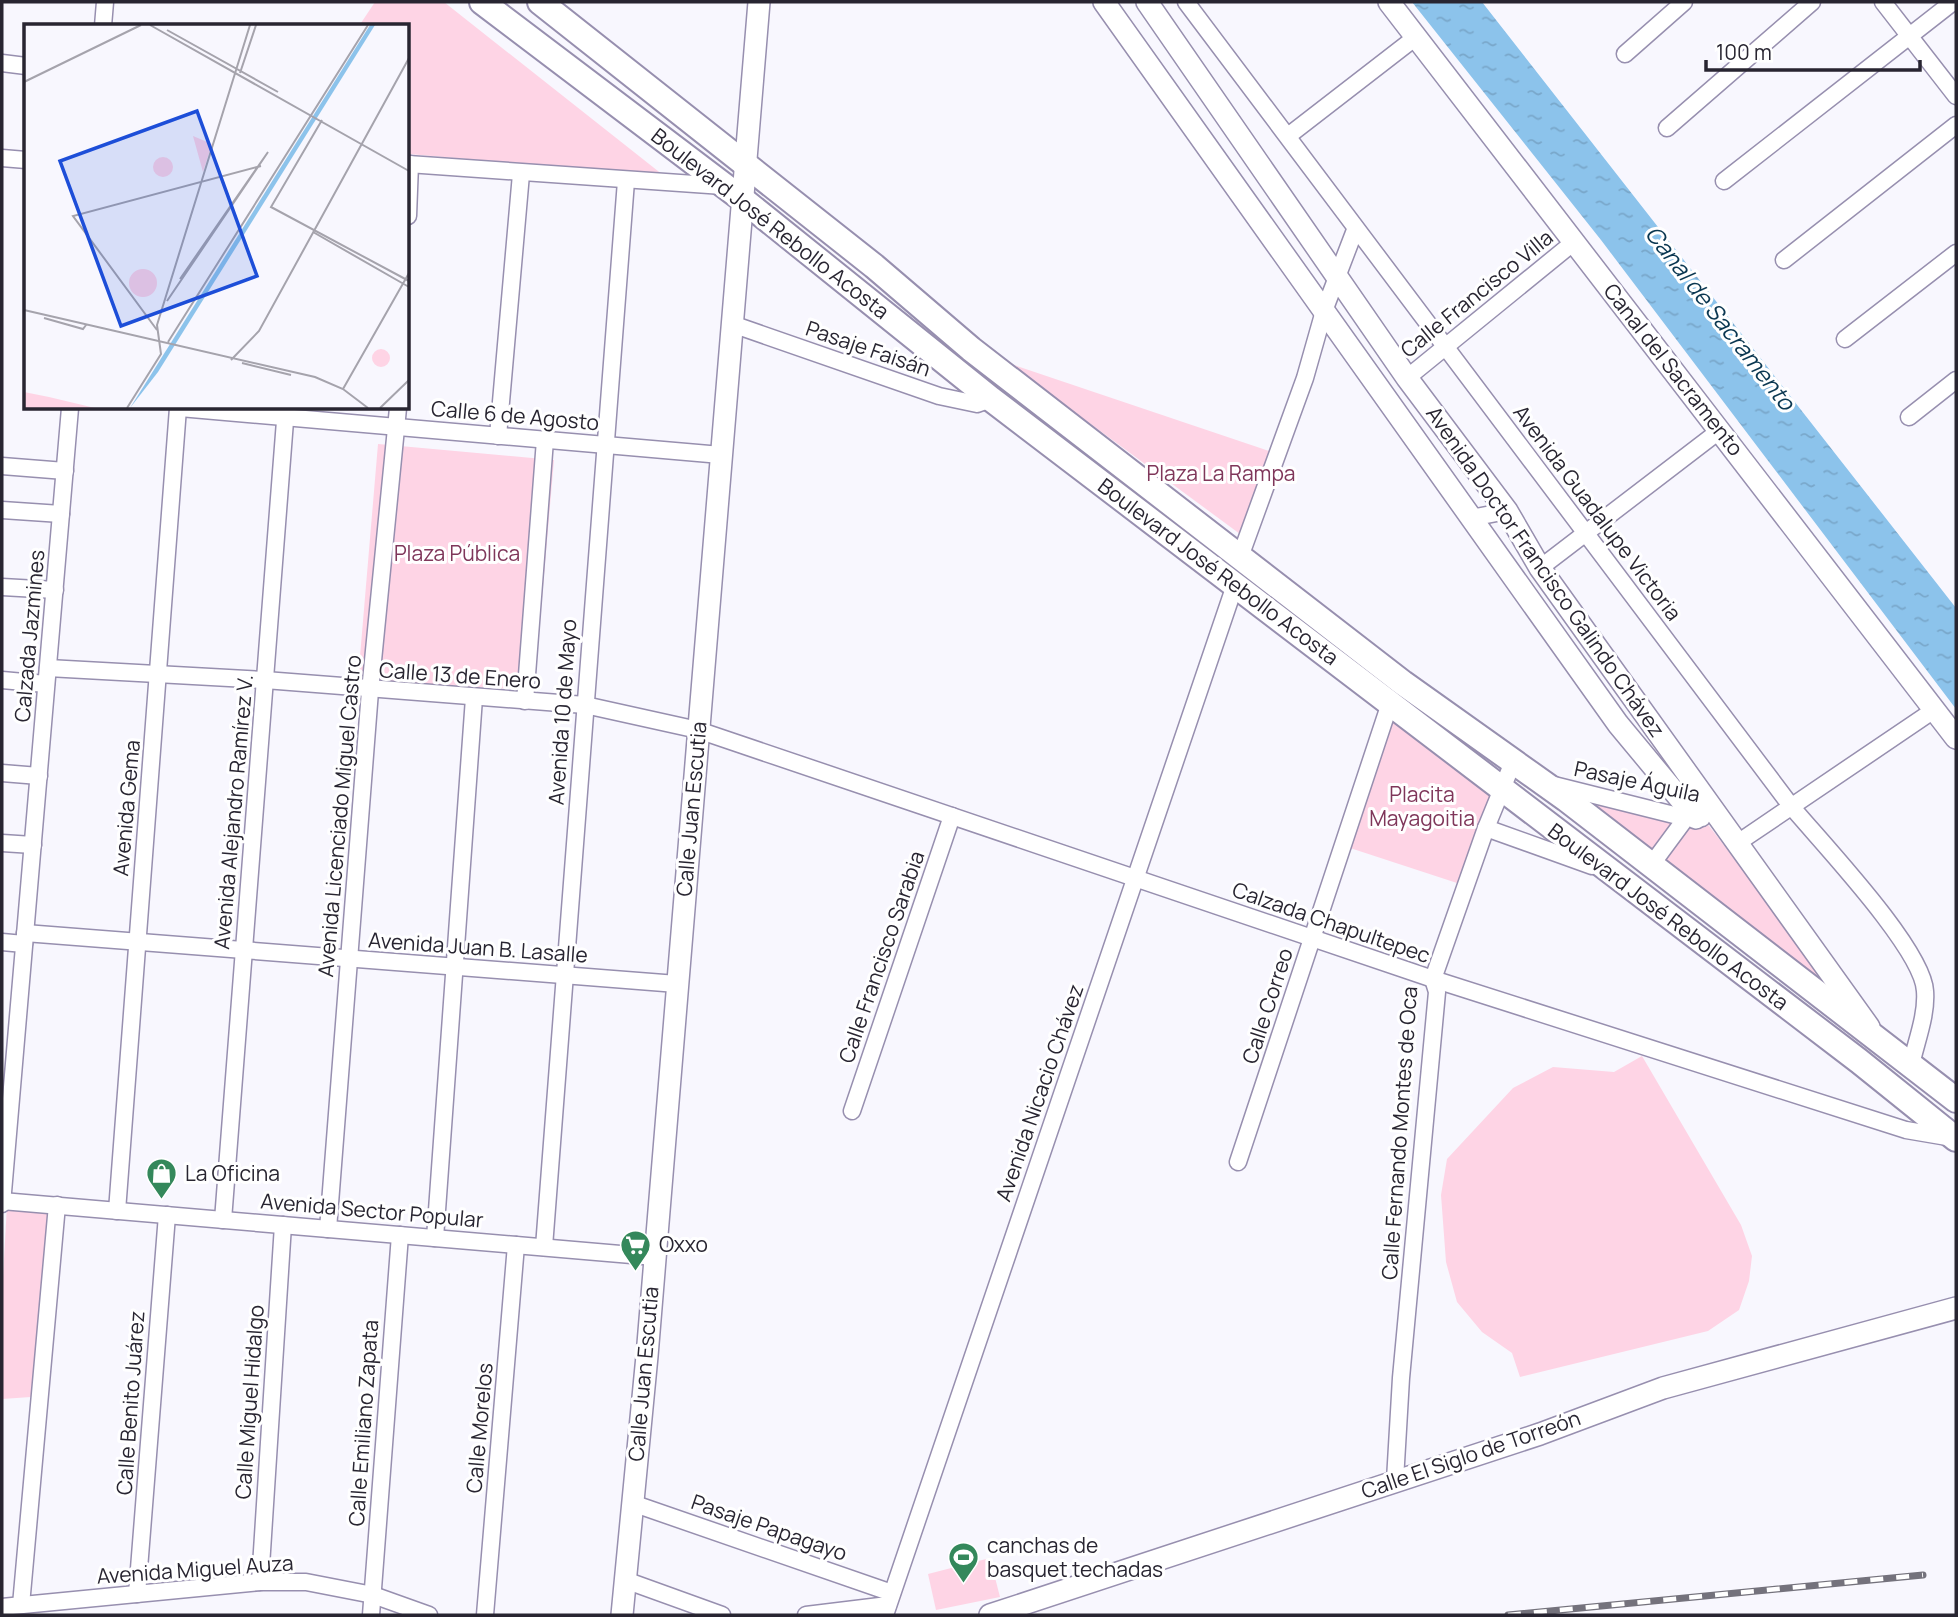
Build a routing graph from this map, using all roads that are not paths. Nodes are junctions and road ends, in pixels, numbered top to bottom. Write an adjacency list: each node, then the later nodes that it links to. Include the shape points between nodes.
1 (105, 2): 13 (street)
2 (482, 2): 30 (main road, Boulevard José Rebollo Acosta)
3 (540, 2): 26 (main road, Boulevard José Rebollo Acosta)
4 (759, 2): 26 (street, Calle Juan Escutia)
5 (1104, 2): 36 (street, Avenida Doctor Francisco Galindo Chávez)
6 (1147, 2): 35 (street, Avenida Doctor Francisco Galindo Chávez)
7 (1186, 2): 22 (street, Avenida Guadalupe Victoria)
8 (1389, 2): 15 (street, Canal del Sacramento)
9 (1684, 2): 16 (street)
10 (1812, 2): 21 (street)
11 (1883, 2): 14 (street)
12 (1952, 2): 14 (street)
13 (103, 24)
14 (1909, 36): 19 (street); 29 (street)
15 (1416, 37): 22 (street); 32 (street, Canal del Sacramento)
16 (1625, 54)
17 (2, 63): 18 (street)
18 (24, 66)
19 (1956, 96)
20 (1956, 125): 34 (street)
21 (1667, 128)
22 (1288, 136): 31 (street, Avenida Guadalupe Victoria)
23 (2, 158): 24 (street)
24 (24, 160)
25 (410, 164): 27 (street)
26 (745, 165): 30 (street, Calle Juan Escutia); 62 (main road, Boulevard José Rebollo Acosta, via 971,349)
27 (522, 174): 28 (street); 51 (street)
28 (626, 181): 30 (street); 53 (street, Avenida 10 de Mayo)
29 (1724, 181)
30 (733, 193): 37 (street, Calle Juan Escutia); 42 (main road, Boulevard José Rebollo Acosta)
31 (1355, 230): 35 (street); 39 (street, Avenida Guadalupe Victoria)
32 (1574, 242): 39 (street, Calle Francisco Villa); 50 (street, Canal del Sacramento)
33 (1956, 253): 38 (street)
34 (1784, 260)
35 (1338, 277): 36 (street); 40 (street, Avenida Doctor Francisco Galindo Chávez)
36 (1324, 311): 60 (street, Avenida Doctor Francisco Galindo Chávez); 62 (street, via 1305,378)
37 (732, 324): 42 (street, Pasaje Faisán, via 939,396 977,404); 54 (street, Calle Juan Escutia)
38 (1846, 339)
39 (1446, 346): 40 (street, Calle Francisco Villa); 61 (street, Avenida Guadalupe Victoria)
40 (1407, 378): 58 (street, Avenida Doctor Francisco Galindo Chávez)
41 (1956, 380): 48 (street)
42 (991, 399): 64 (main road, Boulevard José Rebollo Acosta)
43 (70, 410): 56 (street, Calzada Jazmines)
44 (179, 410): 69 (street, Avenida Gema)
45 (232, 410): 47 (street, Calle 6 de Agosto)
46 (398, 410): 49 (street, Avenida Licenciado Miguel Castro)
47 (286, 412): 49 (street, Calle 6 de Agosto); 71 (street, Avenida Alejandro Ramírez V.)
48 (1909, 418)
49 (397, 427): 51 (street, Calle 6 de Agosto); 72 (street, Avenida Licenciado Miguel Castro)
50 (1719, 430): 61 (street); 77 (street, Canal del Sacramento)
51 (498, 436): 52 (street, Calle 6 de Agosto)
52 (545, 440): 53 (street, Calle 6 de Agosto); 74 (street)
53 (606, 445): 54 (street, Calle 6 de Agosto); 76 (street, Avenida 10 de Mayo)
54 (721, 455): 78 (street, Calle Juan Escutia)
55 (2, 466): 56 (street)
56 (65, 471): 59 (street, Calzada Jazmines)
57 (2, 510): 59 (street)
58 (1507, 510): 60 (street); 63 (street, Avenida Doctor Francisco Galindo Chávez)
59 (61, 514): 66 (street, Calzada Jazmines)
60 (1471, 518): 87 (street, Avenida Doctor Francisco Galindo Chávez)
61 (1586, 534): 63 (street); 85 (street, Avenida Guadalupe Victoria)
62 (1240, 557): 67 (main road, Boulevard José Rebollo Acosta)
63 (1540, 568): 88 (street, Avenida Doctor Francisco Galindo Chávez)
64 (1235, 585): 67 (main road, via 1258,583 1320,627); 75 (main road, Boulevard José Rebollo Acosta); 95 (street, Avenida Nicacio Chávez)
65 (2, 587): 66 (street)
66 (55, 590): 68 (street, Calzada Jazmines)
67 (1340, 635): 80 (main road, Boulevard José Rebollo Acosta)
68 (47, 676): 69 (street, Calle 13 de Enero); 70 (street, Calle 13 de Enero); 82 (street, Calzada Jazmines)
69 (158, 676): 71 (street, Calle 13 de Enero); 98 (street, Avenida Gema)
70 (2, 680)
71 (265, 680): 72 (street, Calle 13 de Enero); 100 (street, Avenida Alejandro Ramírez V.)
72 (370, 691): 73 (street, Calle 13 de Enero); 101 (street, Avenida Licenciado Miguel Castro)
73 (474, 698): 74 (street, Calle 13 de Enero); 102 (street)
74 (525, 701): 76 (street, Calle 13 de Enero)
75 (1391, 703): 84 (main road, Boulevard José Rebollo Acosta); 97 (street, Calle Correo)
76 (585, 705): 78 (street, Calle 13 de Enero); 103 (street, Avenida 10 de Mayo)
77 (1934, 710): 79 (street, Canal del Sacramento); 85 (street)
78 (698, 730): 86 (street, Calzada Chapultepec); 105 (street, Calle Juan Escutia)
79 (1956, 738)
80 (1513, 762): 83 (main road, Boulevard José Rebollo Acosta); 84 (street, Calle Fernando Montes de Oca)
81 (2, 772): 82 (street)
82 (38, 776): 92 (street, Calzada Jazmines)
83 (1545, 783): 87 (street, Pasaje Águila); 93 (main road, Boulevard José Rebollo Acosta)
84 (1502, 790): 89 (street, Calle Fernando Montes de Oca); 94 (main road, Boulevard José Rebollo Acosta)
85 (1791, 806): 90 (street); 108 (street, Avenida Guadalupe Victoria, via 1915,961 1926,992)
86 (952, 816): 95 (street, Calzada Chapultepec); 110 (street, Calle Francisco Sarabia)
87 (1691, 818): 88 (street, Pasaje Águila); 93 (street)
88 (1721, 818): 90 (street, Avenida Doctor Francisco Galindo Chávez)
89 (1486, 828): 94 (street); 104 (street, Calle Fernando Montes de Oca)
90 (1739, 842): 107 (street, Avenida Doctor Francisco Galindo Chávez)
91 (2, 843): 92 (street)
92 (33, 845): 96 (street, Calzada Jazmines)
93 (1652, 864): 107 (main road, Boulevard José Rebollo Acosta)
94 (1612, 873): 112 (main road, Boulevard José Rebollo Acosta)
95 (1135, 878): 97 (street, Calzada Chapultepec); 134 (street, Avenida Nicacio Chávez)
96 (25, 938): 98 (street, Avenida Juan B. Lasalle); 99 (street, Avenida Juan B. Lasalle); 106 (street, Calzada Jazmines)
97 (1312, 938): 104 (street, Calzada Chapultepec); 113 (street, Calle Correo)
98 (137, 940): 100 (street, Avenida Juan B. Lasalle); 116 (street, Avenida Gema)
99 (2, 942)
100 (244, 949): 101 (street, Avenida Juan B. Lasalle); 118 (street, Avenida Alejandro Ramírez V.)
101 (349, 960): 102 (street, Avenida Juan B. Lasalle); 120 (street, Avenida Licenciado Miguel Castro)
102 (455, 967): 103 (street, Avenida Juan B. Lasalle); 122 (street)
103 (565, 974): 105 (street, Avenida Juan B. Lasalle); 124 (street, Avenida 10 de Mayo)
104 (1433, 979): 112 (street, Calzada Chapultepec, via 1906,1130); 127 (street, Calle Fernando Montes de Oca, via 1437,992)
105 (677, 985): 125 (street, Calle Juan Escutia)
106 (9, 1033): 111 (street, Calzada Jazmines)
107 (1875, 1036): 108 (main road, Boulevard José Rebollo Acosta)
108 (1910, 1065): 109 (main road, Boulevard José Rebollo Acosta)
109 (1956, 1100)
110 (852, 1111)
111 (6, 1112): 114 (street, Calzada Jazmines)
112 (1956, 1139)
113 (1238, 1162)
114 (2, 1201): 115 (street, Avenida Sector Popular)
115 (57, 1205): 116 (street, Avenida Sector Popular); 133 (street)
116 (117, 1210): 117 (street, Avenida Sector Popular)
117 (167, 1215): 118 (street, Avenida Sector Popular); 131 (street, Calle Benito Juárez)
118 (223, 1220): 119 (street, Avenida Sector Popular)
119 (283, 1225): 120 (street, Avenida Sector Popular); 130 (street, Calle Miguel Hidalgo)
120 (328, 1229): 121 (street, Avenida Sector Popular)
121 (400, 1235): 122 (street, Avenida Sector Popular); 132 (street, Calle Emiliano Zapata)
122 (435, 1238): 123 (street, Avenida Sector Popular)
123 (516, 1245): 124 (street, Avenida Sector Popular); 138 (street, Calle Morelos)
124 (544, 1247): 125 (street, Avenida Sector Popular)
125 (655, 1257): 128 (street, Calle Juan Escutia)
126 (1956, 1308): 127 (street, Calle El Siglo de Torreón, via 1663,1388 1540,1434)
127 (1395, 1480): 142 (street, Calle El Siglo de Torreón)
128 (632, 1503): 129 (street, Calle Juan Escutia); 134 (street, Pasaje Papagayo)
129 (625, 1580): 139 (street, Calle Juan Escutia); 140 (street)
130 (260, 1582): 131 (street, Avenida Miguel Auza); 132 (street, Avenida Miguel Auza, via 306,1582)
131 (137, 1594): 133 (street, Avenida Miguel Auza)
132 (373, 1595): 136 (street, Calle Emiliano Zapata); 137 (street, Avenida Miguel Auza)
133 (21, 1605): 135 (street, Avenida Miguel Auza)
134 (888, 1605): 141 (street)
135 (2, 1607)
136 (371, 1615)
137 (429, 1615)
138 (485, 1615)
139 (622, 1615)
140 (722, 1615)
141 (806, 1615)
142 (990, 1615)

